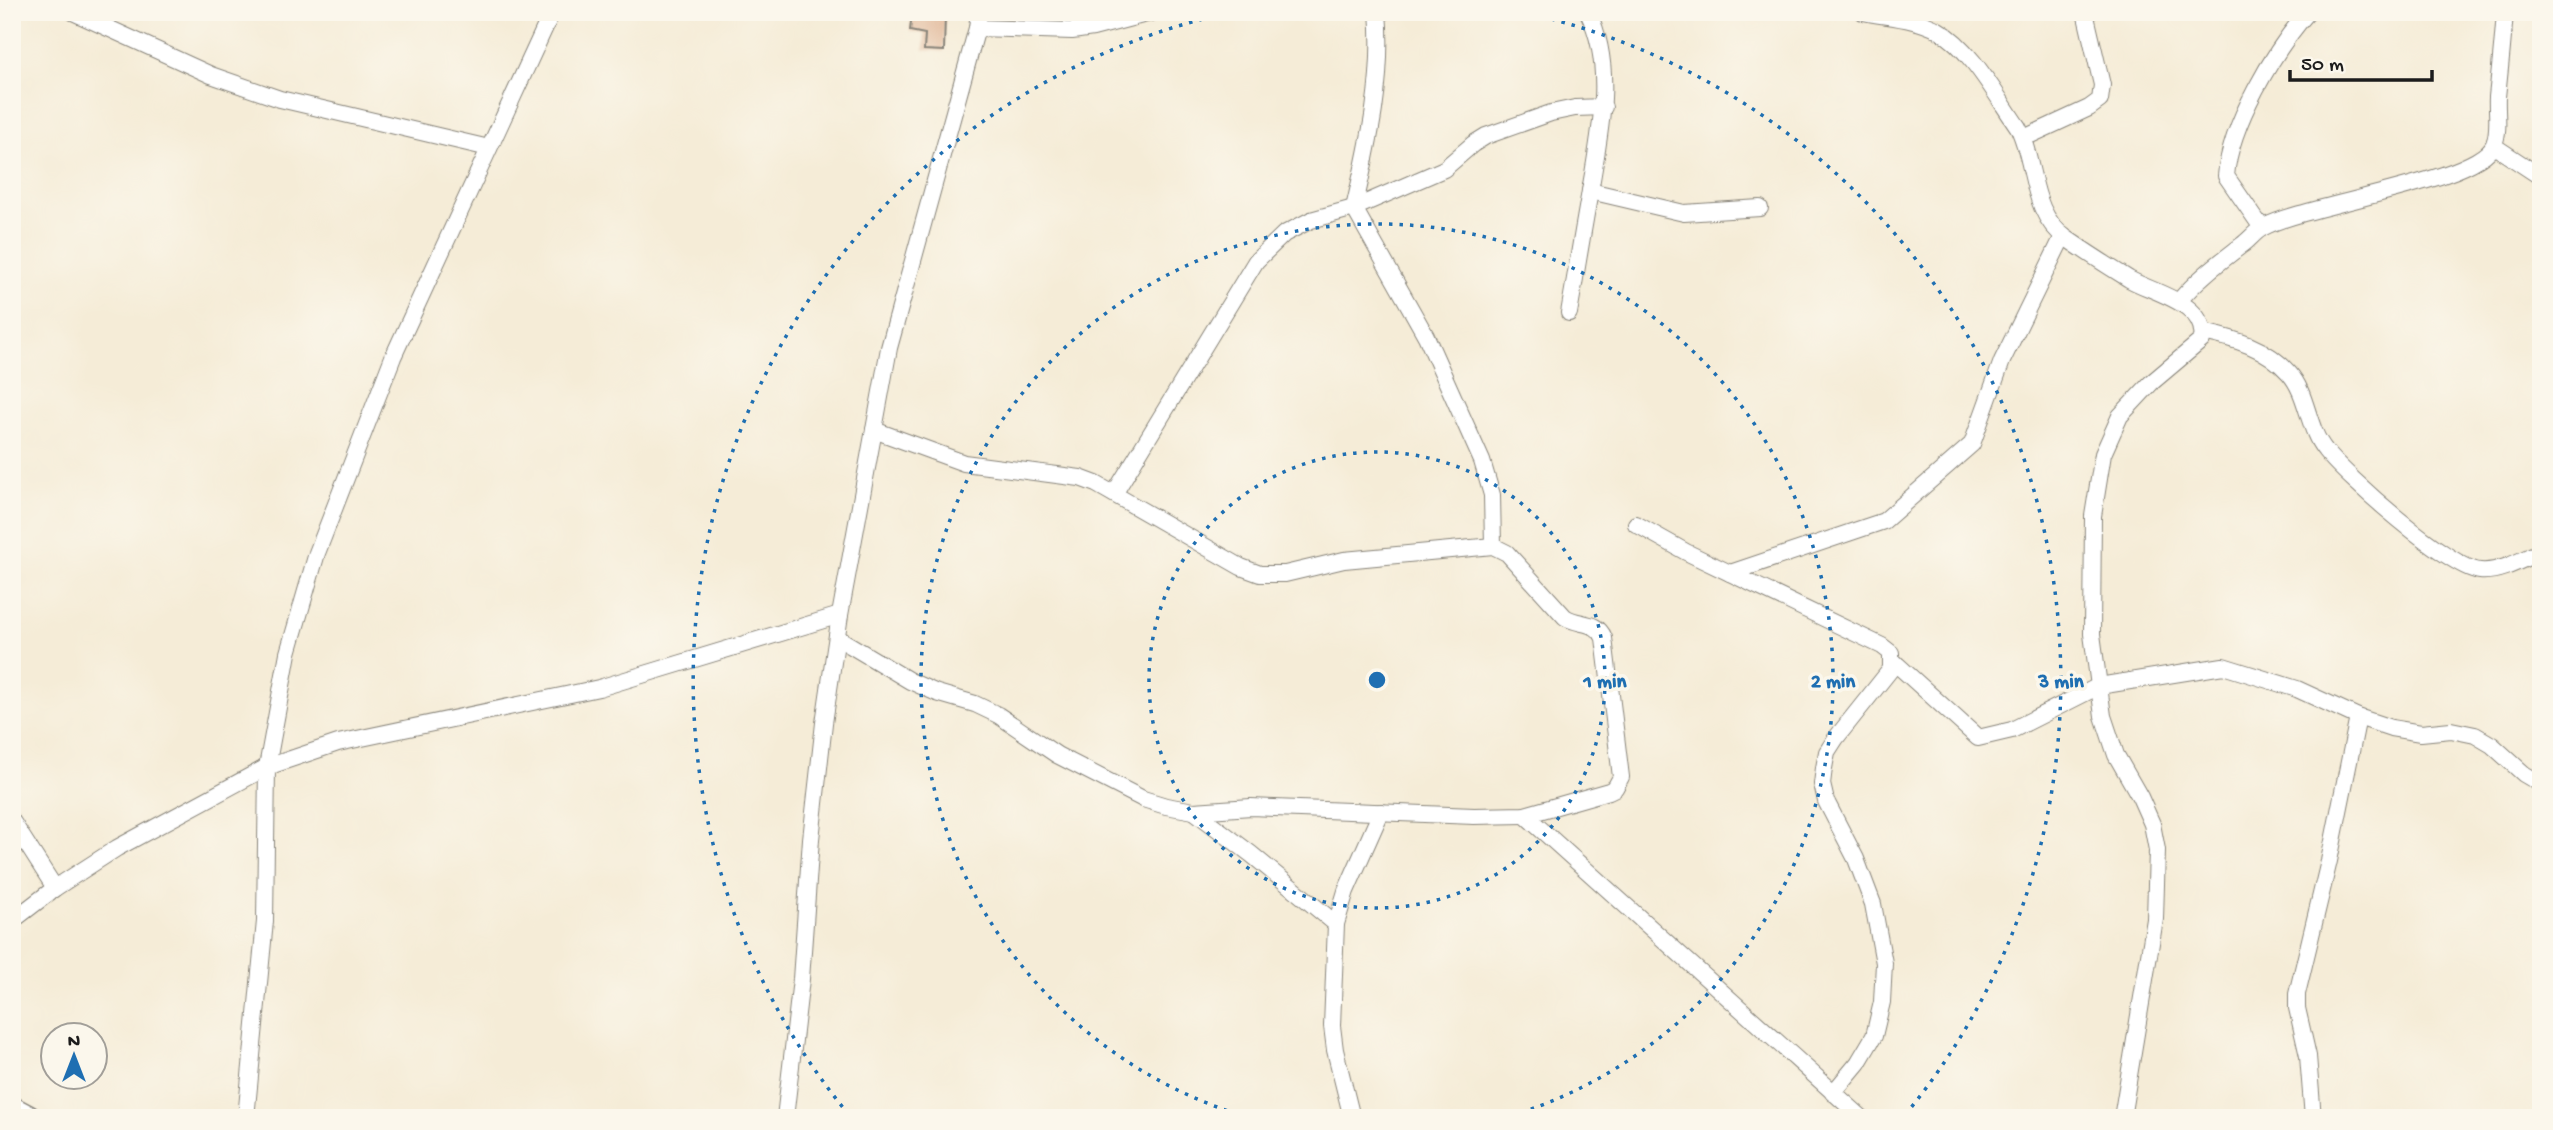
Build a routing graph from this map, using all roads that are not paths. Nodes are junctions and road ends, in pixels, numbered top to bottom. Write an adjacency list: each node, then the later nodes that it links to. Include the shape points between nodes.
1 (73, 12): 14 (street, via 211,75 281,99)
2 (552, 12): 14 (street)
3 (1154, 12): 10 (street, via 1072,31)
4 (1378, 12): 17 (street, via 1377,86)
5 (1588, 12): 11 (street, via 1601,56)
6 (1863, 12): 12 (street, via 1917,22 1938,30 1962,48)
7 (2085, 12): 12 (street, via 2102,85 2100,100)
8 (2308, 12): 19 (street, via 2288,35 2258,85 2227,159 2226,176)
9 (2505, 12): 13 (street)
10 (978, 20): 24 (street, via 889,348)
11 (1604, 107): 16 (street); 17 (street, via 1551,113 1486,136 1444,169)
12 (2024, 138): 20 (street, via 2041,209)
13 (2494, 146): 15 (street); 19 (street, via 2464,168)
14 (489, 148): 35 (street, via 393,357 317,553 288,653)
15 (2541, 177)
16 (1590, 191): 18 (street, via 1684,213); 22 (street)
17 (1354, 208): 25 (street, via 1311,220 1284,234 1256,261); 27 (street, via 1426,336 1482,461 1492,495)
18 (1760, 208)
19 (2262, 228): 21 (street, via 2205,272)
20 (2063, 236): 21 (street, via 2131,280); 29 (street, via 2002,361 1972,444 1884,521)
21 (2179, 301): 23 (street)
22 (1569, 313)
23 (2203, 332): 28 (street, via 2244,341 2289,373 2324,449 2402,523 2465,567 2495,570); 33 (street, via 2202,340 2120,416 2102,454 2093,516 2092,634)
24 (874, 430): 25 (street, via 964,463 1064,475); 30 (street)
25 (1114, 494): 27 (street, via 1260,574 1285,574 1344,560)
26 (1636, 524): 29 (street)
27 (1493, 546): 39 (street, via 1507,553 1565,617 1601,631 1621,777 1615,788)
28 (2541, 551)
29 (1730, 573): 32 (street, via 1882,646)
30 (840, 615): 31 (street); 35 (street, via 599,688 338,743)
31 (838, 638): 37 (street, via 911,681 998,715 1057,755 1143,799); 48 (street, via 811,839)
32 (1892, 660): 33 (street, via 1978,738 2012,730); 44 (street, via 1891,668 1827,752 1824,768 1826,801 1856,859 1872,904 1884,963 1874,1037)
33 (2099, 686): 34 (street, via 2223,666 2297,689); 51 (street, via 2116,755 2140,797 2157,850 2155,919)
34 (2358, 717): 36 (street, via 2421,733 2451,730 2475,735); 52 (street, via 2297,994)
35 (267, 767): 41 (street, via 117,848); 47 (street, via 265,922)
36 (2541, 784)
37 (1194, 811): 38 (street, via 1251,807); 43 (street)
38 (1381, 812): 39 (street); 43 (street)
39 (1525, 815): 44 (street)
40 (12, 821): 41 (street)
41 (55, 888): 42 (street)
42 (12, 921)
43 (1336, 924): 49 (street, via 1332,1026)
44 (1833, 1093): 50 (street)
45 (12, 1110): 46 (highway)
46 (27, 1118)
47 (246, 1118)
48 (785, 1118)
49 (1352, 1118)
50 (1862, 1118)
51 (2122, 1118)
52 (2313, 1118)

